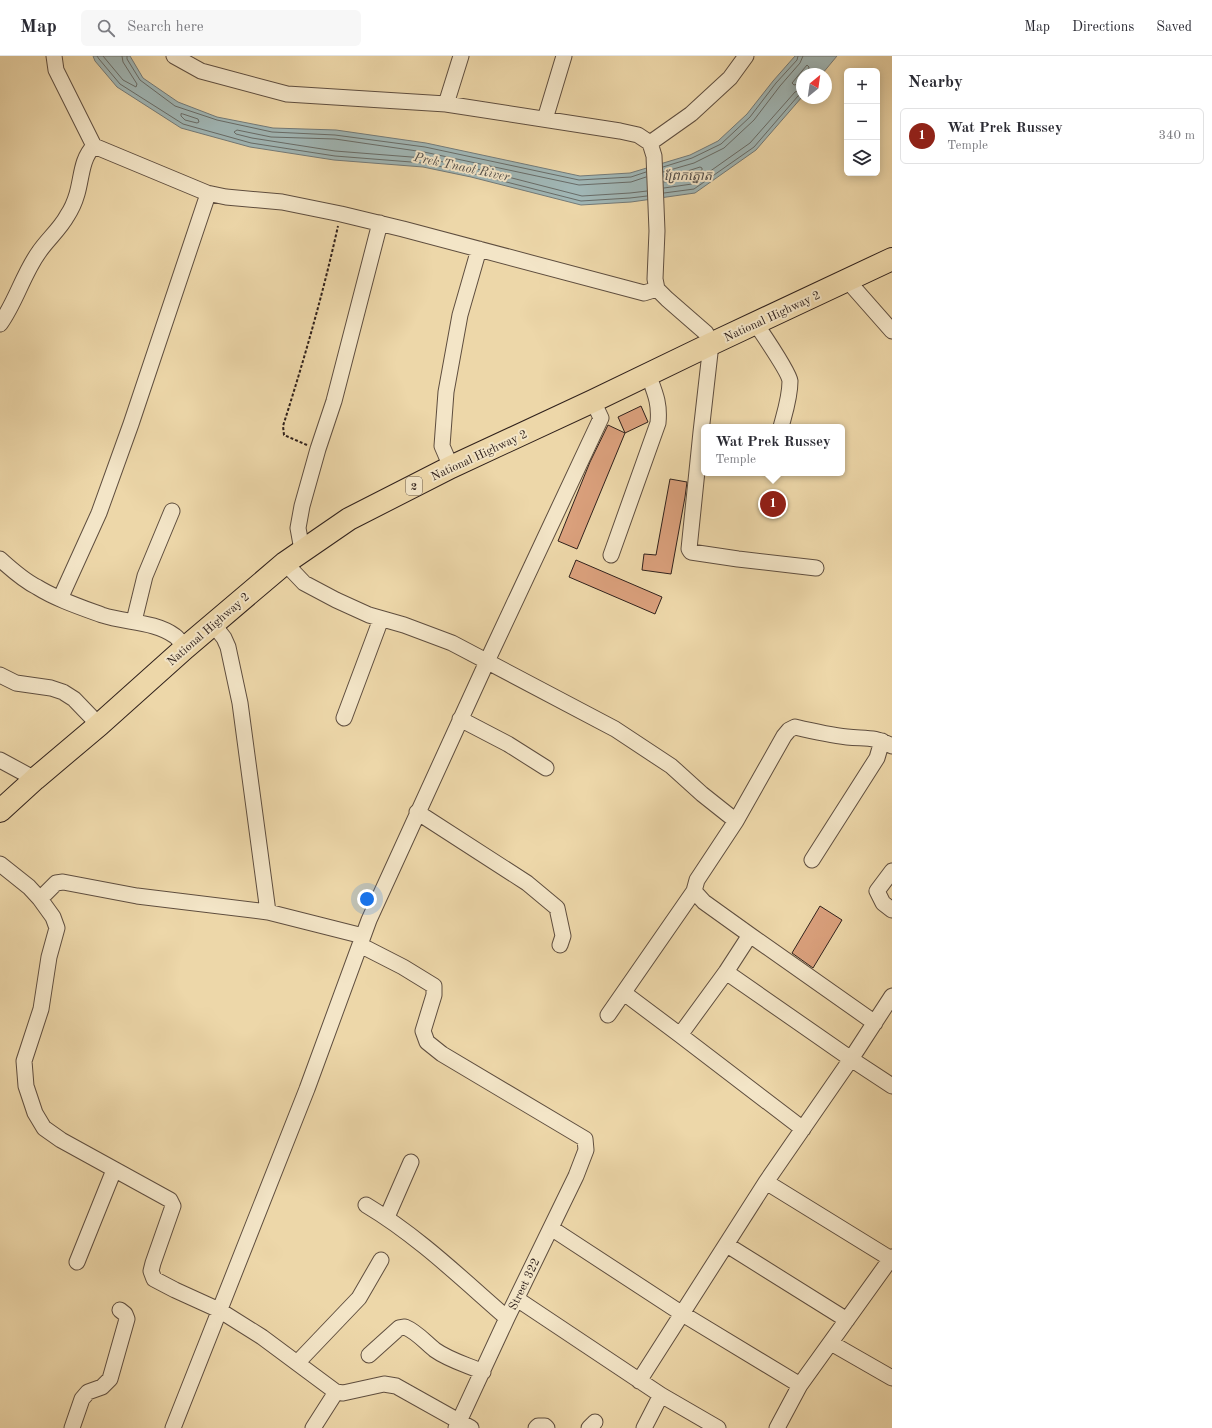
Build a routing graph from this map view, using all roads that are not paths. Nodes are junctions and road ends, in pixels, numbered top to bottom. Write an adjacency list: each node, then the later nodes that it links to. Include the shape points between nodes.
1 (54, 56): 8 (street, via 56,70)
2 (174, 56): 6 (street, via 201,72 287,94)
3 (461, 56): 6 (street)
4 (564, 56): 7 (street)
5 (746, 56): 9 (street, via 730,78)
6 (446, 104): 7 (street)
7 (545, 119): 9 (street, via 638,135)
8 (94, 146): 10 (street); 16 (street, via 83,165 77,195 67,217 38,252)
9 (652, 149): 15 (street)
10 (207, 193): 11 (street, via 282,202); 31 (street, via 99,513)
11 (380, 224): 12 (street); 28 (street, via 334,401 302,506)
12 (479, 249): 15 (street, via 644,293); 25 (street, via 460,314 446,392 442,446)
13 (892, 259): 14 (highway, National Highway 2 / 2)
14 (847, 280): 17 (highway, National Highway 2 / 2); 18 (street)
15 (657, 289): 19 (street, via 706,333)
16 (0, 324)
17 (756, 324): 19 (highway, National Highway 2 / 2); 23 (street, via 790,379)
18 (892, 331)
19 (711, 344): 20 (highway, National Highway 2 / 2); 22 (street)
20 (648, 374): 21 (highway, National Highway 2 / 2); 27 (street, via 657,396 658,423)
21 (594, 401): 25 (highway, National Highway 2 / 2); 36 (street, via 601,418)
22 (703, 424)
23 (782, 424)
24 (701, 441): 30 (street, via 689,549 691,552)
25 (451, 467): 28 (highway, National Highway 2 / 2, via 349,519)
26 (172, 511): 33 (street, via 145,576)
27 (611, 555)
28 (294, 556): 32 (street, via 304,583); 34 (highway, National Highway 2 / 2)
29 (0, 559): 31 (street, via 37,588)
30 (816, 568)
31 (60, 599): 33 (street, via 104,615)
32 (381, 619): 36 (street, via 452,643); 38 (street)
33 (134, 621): 35 (street, via 163,630 176,637)
34 (213, 624): 35 (highway, National Highway 2 / 2); 54 (street, via 228,647 240,703)
35 (185, 648): 40 (highway, National Highway 2 / 2)
36 (487, 661): 39 (street); 47 (street, via 615,729 671,766)
37 (0, 675): 40 (street, via 16,683 63,692 74,699)
38 (344, 718)
39 (460, 719): 43 (street, via 508,744); 46 (street)
40 (99, 725): 44 (highway, National Highway 2 / 2)
41 (887, 744): 47 (street, via 867,737 848,737 794,727 784,736); 48 (street)
42 (0, 760): 44 (street)
43 (546, 768)
44 (35, 779): 45 (highway, National Highway 2 / 2)
45 (0, 811)
46 (417, 812): 56 (street); 57 (street, via 527,883 557,908 563,936)
47 (736, 821): 51 (street, via 697,880)
48 (812, 860)
49 (0, 864): 68 (street, via 40,899 53,917 57,928 48,957 41,1009 24,1061 26,1086 35,1113 44,1128)
50 (892, 871): 53 (street, via 877,891 883,903)
51 (694, 891): 55 (street, via 704,902); 59 (street)
52 (45, 894): 54 (street, via 56,883 63,882 137,896)
53 (892, 910)
54 (268, 912): 56 (street)
55 (750, 935): 58 (street); 62 (street)
56 (362, 941): 72 (street, Street 322, via 434,986 434,995 423,1031 427,1042 442,1054 585,1139 586,1150); 79 (street)
57 (560, 945)
58 (726, 972): 63 (street); 64 (street)
59 (624, 993): 61 (street); 63 (street)
60 (892, 996): 62 (street)
61 (608, 1014)
62 (875, 1023): 64 (street)
63 (680, 1035): 66 (street)
64 (851, 1060): 65 (street); 66 (street)
65 (892, 1086)
66 (803, 1129): 69 (street)
67 (411, 1162): 71 (street)
68 (114, 1170): 76 (street); 79 (street, via 170,1200 173,1206 153,1263 151,1271 154,1279)
69 (766, 1182): 73 (street); 74 (street)
70 (366, 1205): 71 (street)
71 (387, 1217): 81 (street)
72 (551, 1228): 77 (street, Street 322); 80 (street)
73 (727, 1245): 80 (street); 82 (street)
74 (891, 1258): 82 (street)
75 (381, 1260): 85 (street, via 359,1298)
76 (76, 1262)
77 (517, 1299): 81 (street, Street 322); 88 (street)
78 (120, 1310): 93 (street, via 127,1319 110,1379 102,1387 88,1392 82,1399)
79 (219, 1310): 85 (street); 94 (street)
80 (682, 1313): 88 (street); 89 (street)
81 (507, 1318): 86 (street, Street 322)
82 (847, 1320): 83 (street)
83 (831, 1342): 87 (street); 89 (street)
84 (369, 1355): 86 (street, via 399,1328 405,1327 447,1357)
85 (297, 1363): 90 (street)
86 (483, 1372): 92 (street, Street 322)
87 (892, 1378)
88 (639, 1380): 91 (street)
89 (800, 1386): 100 (street)
90 (336, 1392): 92 (street, via 343,1393 384,1384 396,1386); 95 (street)
91 (661, 1395): 98 (street); 99 (street)
92 (462, 1426)
93 (72, 1428)
94 (173, 1428)
95 (313, 1428)
96 (536, 1428): 97 (street)
97 (547, 1428)
98 (644, 1428)
99 (718, 1428)
100 (777, 1428)

